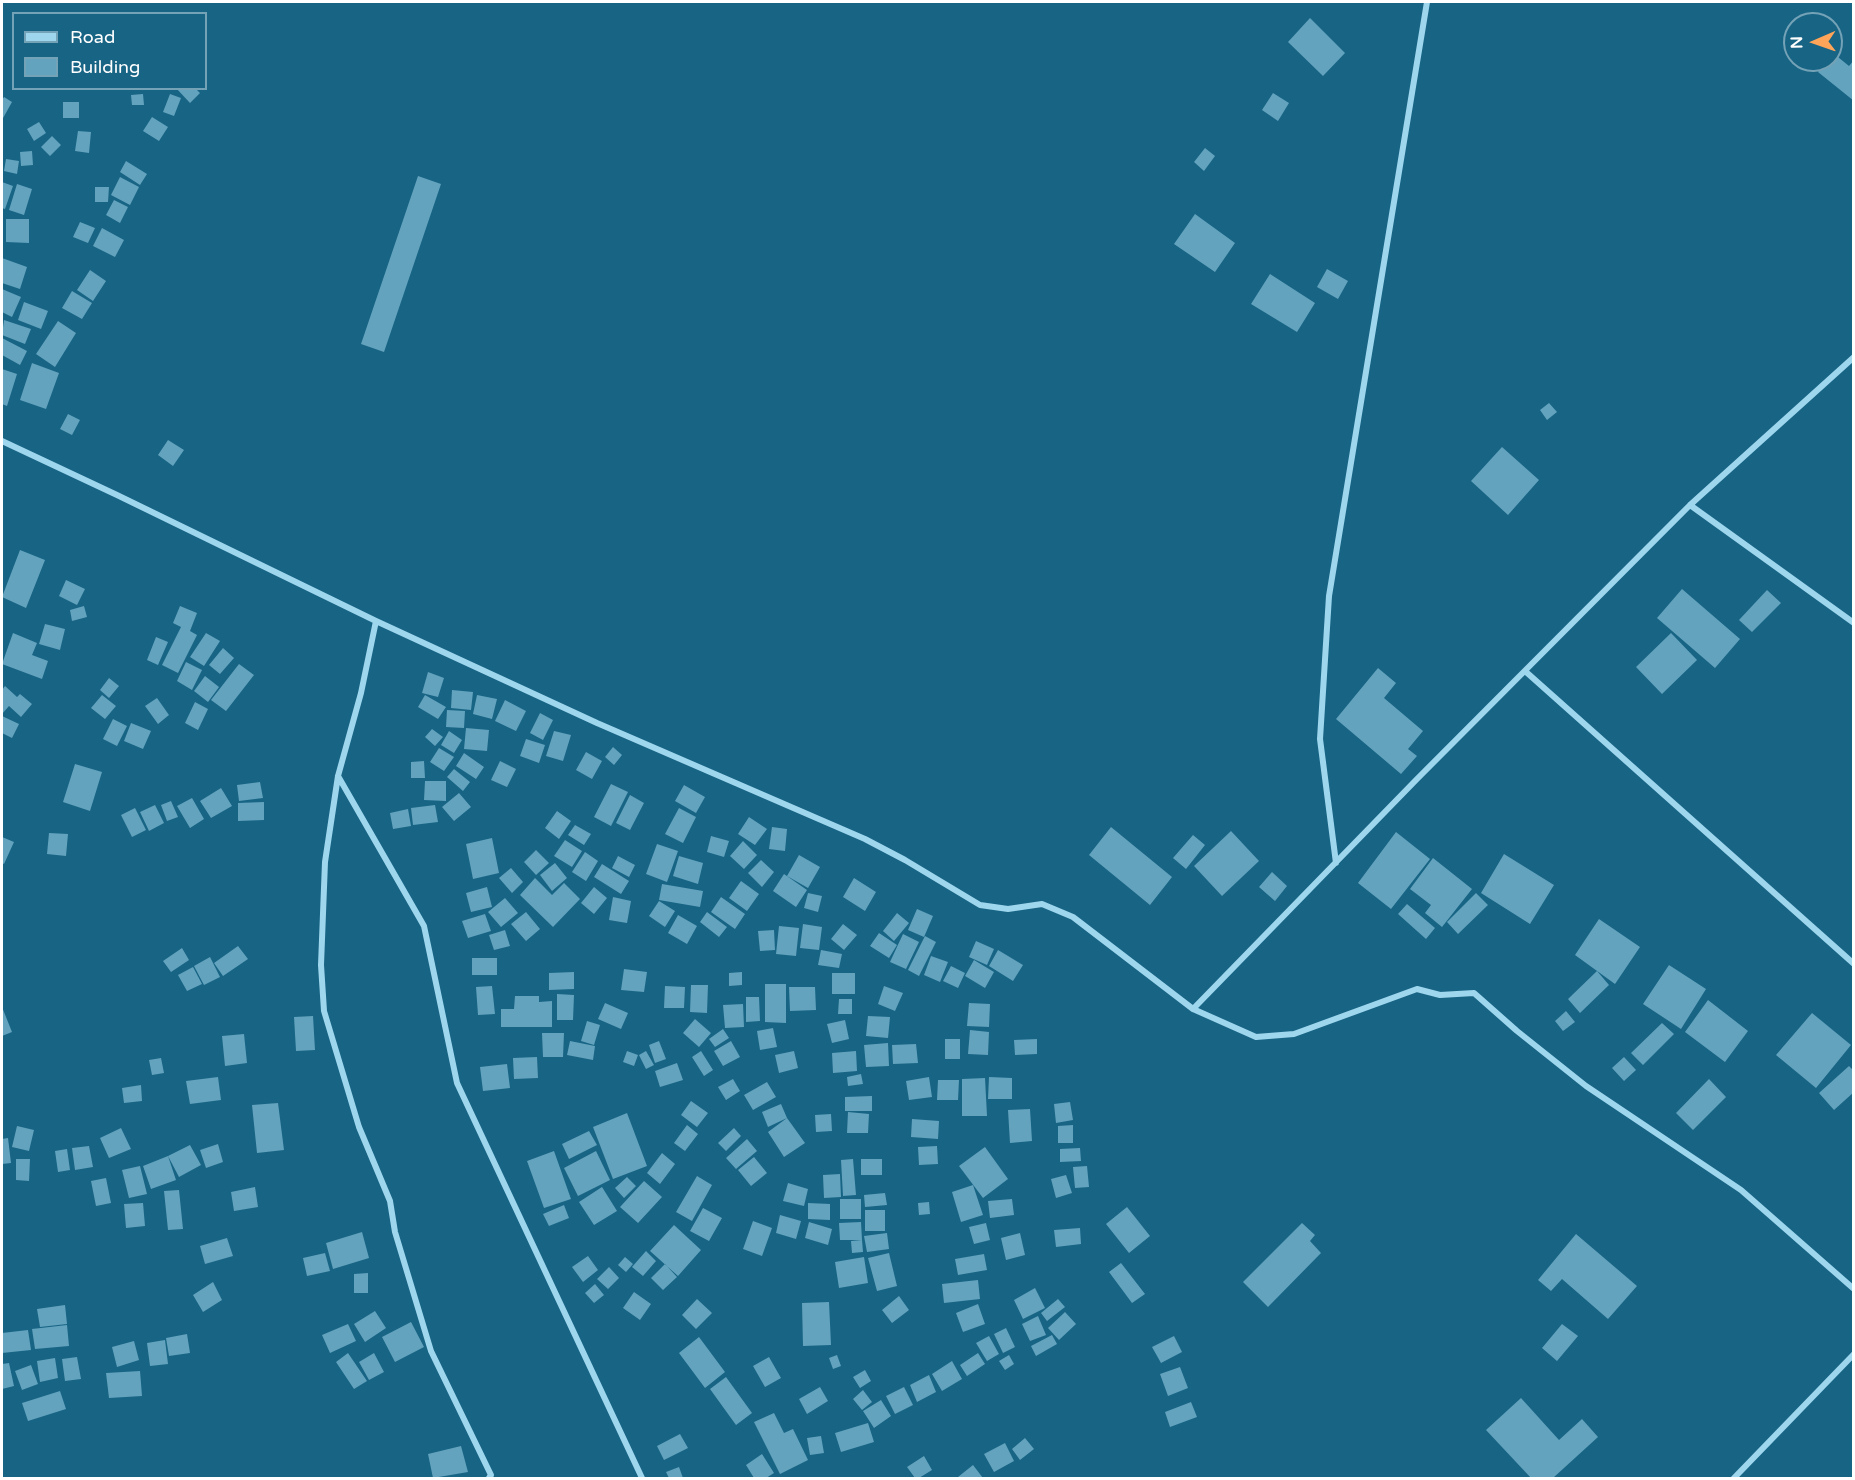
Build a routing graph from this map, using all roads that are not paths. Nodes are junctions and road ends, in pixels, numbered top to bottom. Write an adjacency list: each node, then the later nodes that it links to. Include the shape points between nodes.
1 (1427, 2): 9 (street, via 1329,596 1320,739)
2 (1854, 357): 4 (street)
3 (2, 441): 5 (street)
4 (1690, 505): 6 (street); 7 (street)
5 (376, 621): 8 (street); 11 (street, via 597,723 865,839 980,905 1008,909 1041,904 1073,917)
6 (1854, 622)
7 (1525, 671): 9 (street); 10 (street)
8 (338, 776): 14 (street, via 325,862 321,965 324,1011 359,1126 390,1201 395,1232 431,1351 491,1475); 15 (street, via 424,926 457,1083)
9 (1336, 863): 11 (street)
10 (1854, 964)
11 (1193, 1009): 12 (street, via 1256,1037 1294,1034 1417,989 1440,994 1474,993 1586,1086 1741,1190)
12 (1854, 1289)
13 (1854, 1354): 16 (street)
14 (489, 1479)
15 (642, 1479)
16 (1734, 1479)

